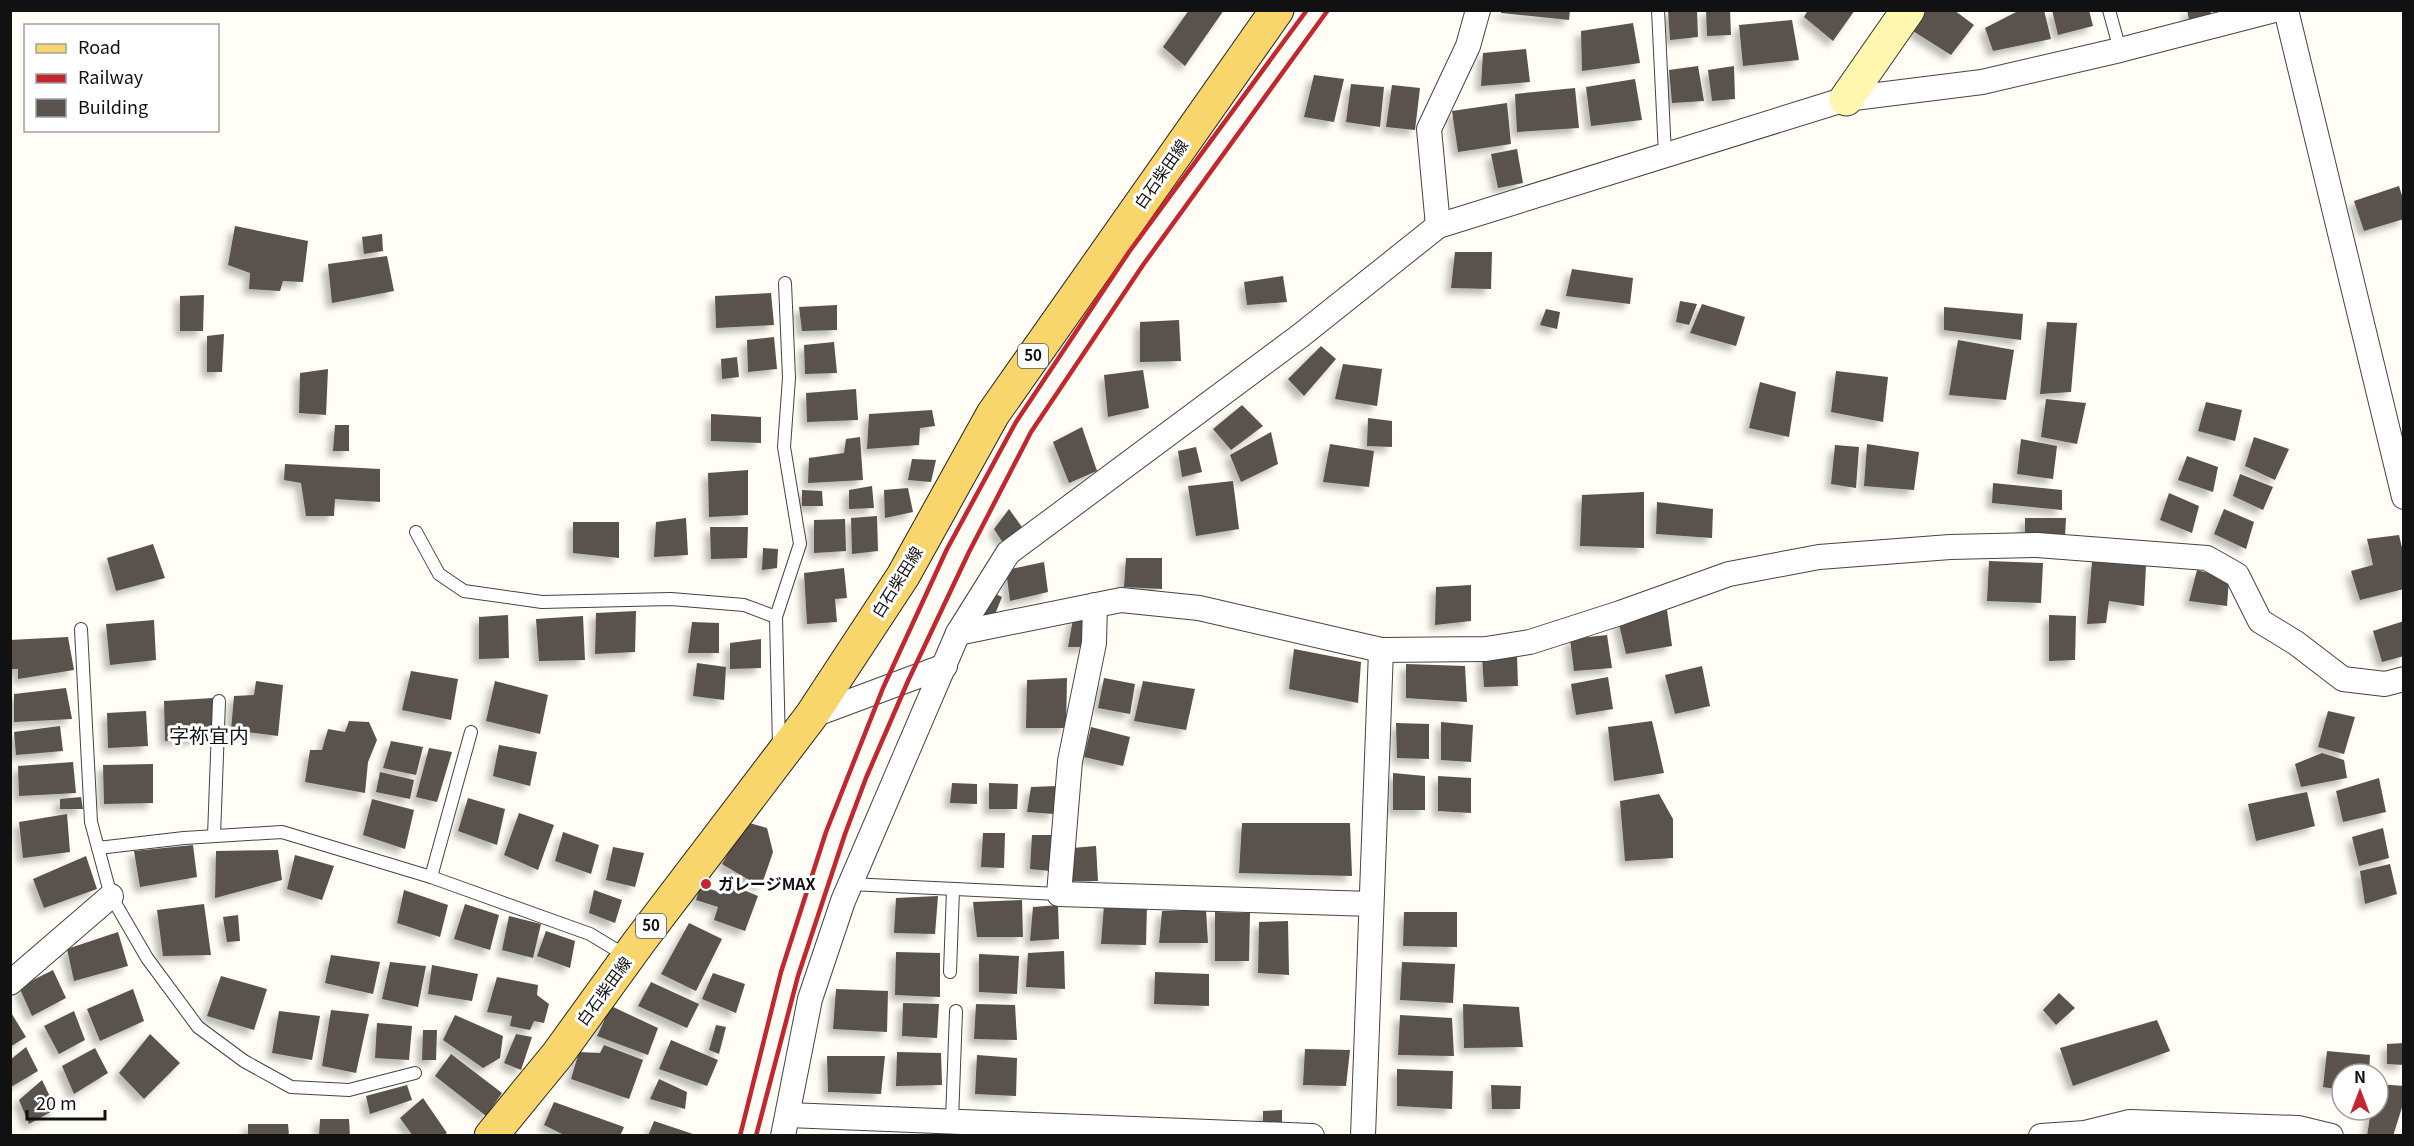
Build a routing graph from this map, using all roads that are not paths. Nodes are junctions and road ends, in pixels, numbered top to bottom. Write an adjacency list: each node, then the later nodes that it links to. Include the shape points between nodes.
1 (1277, 10): 23 (main road, 白石柴田線 / 50, via 993,414 903,576)
2 (1478, 10): 11 (street, via 1468,46 1430,129)
3 (1658, 10): 10 (lane)
4 (1908, 10): 9 (street)
5 (2109, 10): 8 (lane)
6 (2275, 10): 8 (street)
7 (2286, 10): 13 (street)
8 (2120, 50): 9 (street, via 1982,82)
9 (1846, 99): 10 (street)
10 (1665, 155): 11 (street)
11 (1438, 226): 18 (street, via 1300,336 1008,553)
12 (785, 283): 16 (lane, via 789,378 784,447 800,544)
13 (2403, 497)
14 (416, 532): 16 (lane, via 439,574 464,591 542,602 671,599 744,605)
15 (1095, 605): 18 (street); 19 (street, via 1121,600 1199,608); 31 (street, via 1094,643 1070,761)
16 (776, 617): 25 (lane)
17 (81, 629): 27 (lane, via 91,822)
18 (958, 633): 20 (street)
19 (1382, 650): 21 (street, via 1486,649 1530,642 1729,574 1819,557 2037,544 2207,558 2237,575 2260,621 2343,679 2385,684); 33 (street)
20 (945, 666): 23 (street); 29 (street)
21 (2403, 679)
22 (219, 701): 26 (lane)
23 (811, 716): 25 (main road, 白石柴田線 / 50)
24 (471, 732): 28 (lane)
25 (779, 757): 34 (main road, 白石柴田線 / 50)
26 (214, 836): 27 (lane); 28 (lane, via 282,832)
27 (98, 848): 32 (lane)
28 (431, 878): 34 (lane, via 590,934)
29 (850, 884): 30 (lane); 40 (street, via 810,999)
30 (953, 889): 31 (lane); 35 (lane)
31 (1059, 894): 33 (street)
32 (111, 896): 36 (street); 38 (lane, via 147,958 198,1027 244,1061 291,1087 349,1090)
33 (1371, 904): 45 (street)
34 (628, 957): 43 (main road, 白石柴田線 / 50)
35 (950, 972)
36 (10, 983)
37 (956, 1011): 39 (lane)
38 (415, 1073)
39 (952, 1121): 41 (street); 44 (street)
40 (786, 1125): 41 (street)
41 (899, 1127)
42 (2086, 1134): 46 (street); 47 (street, via 2130,1122 2298,1128)
43 (492, 1136)
44 (1312, 1136)
45 (1363, 1136)
46 (2041, 1136)
47 (2331, 1136)

